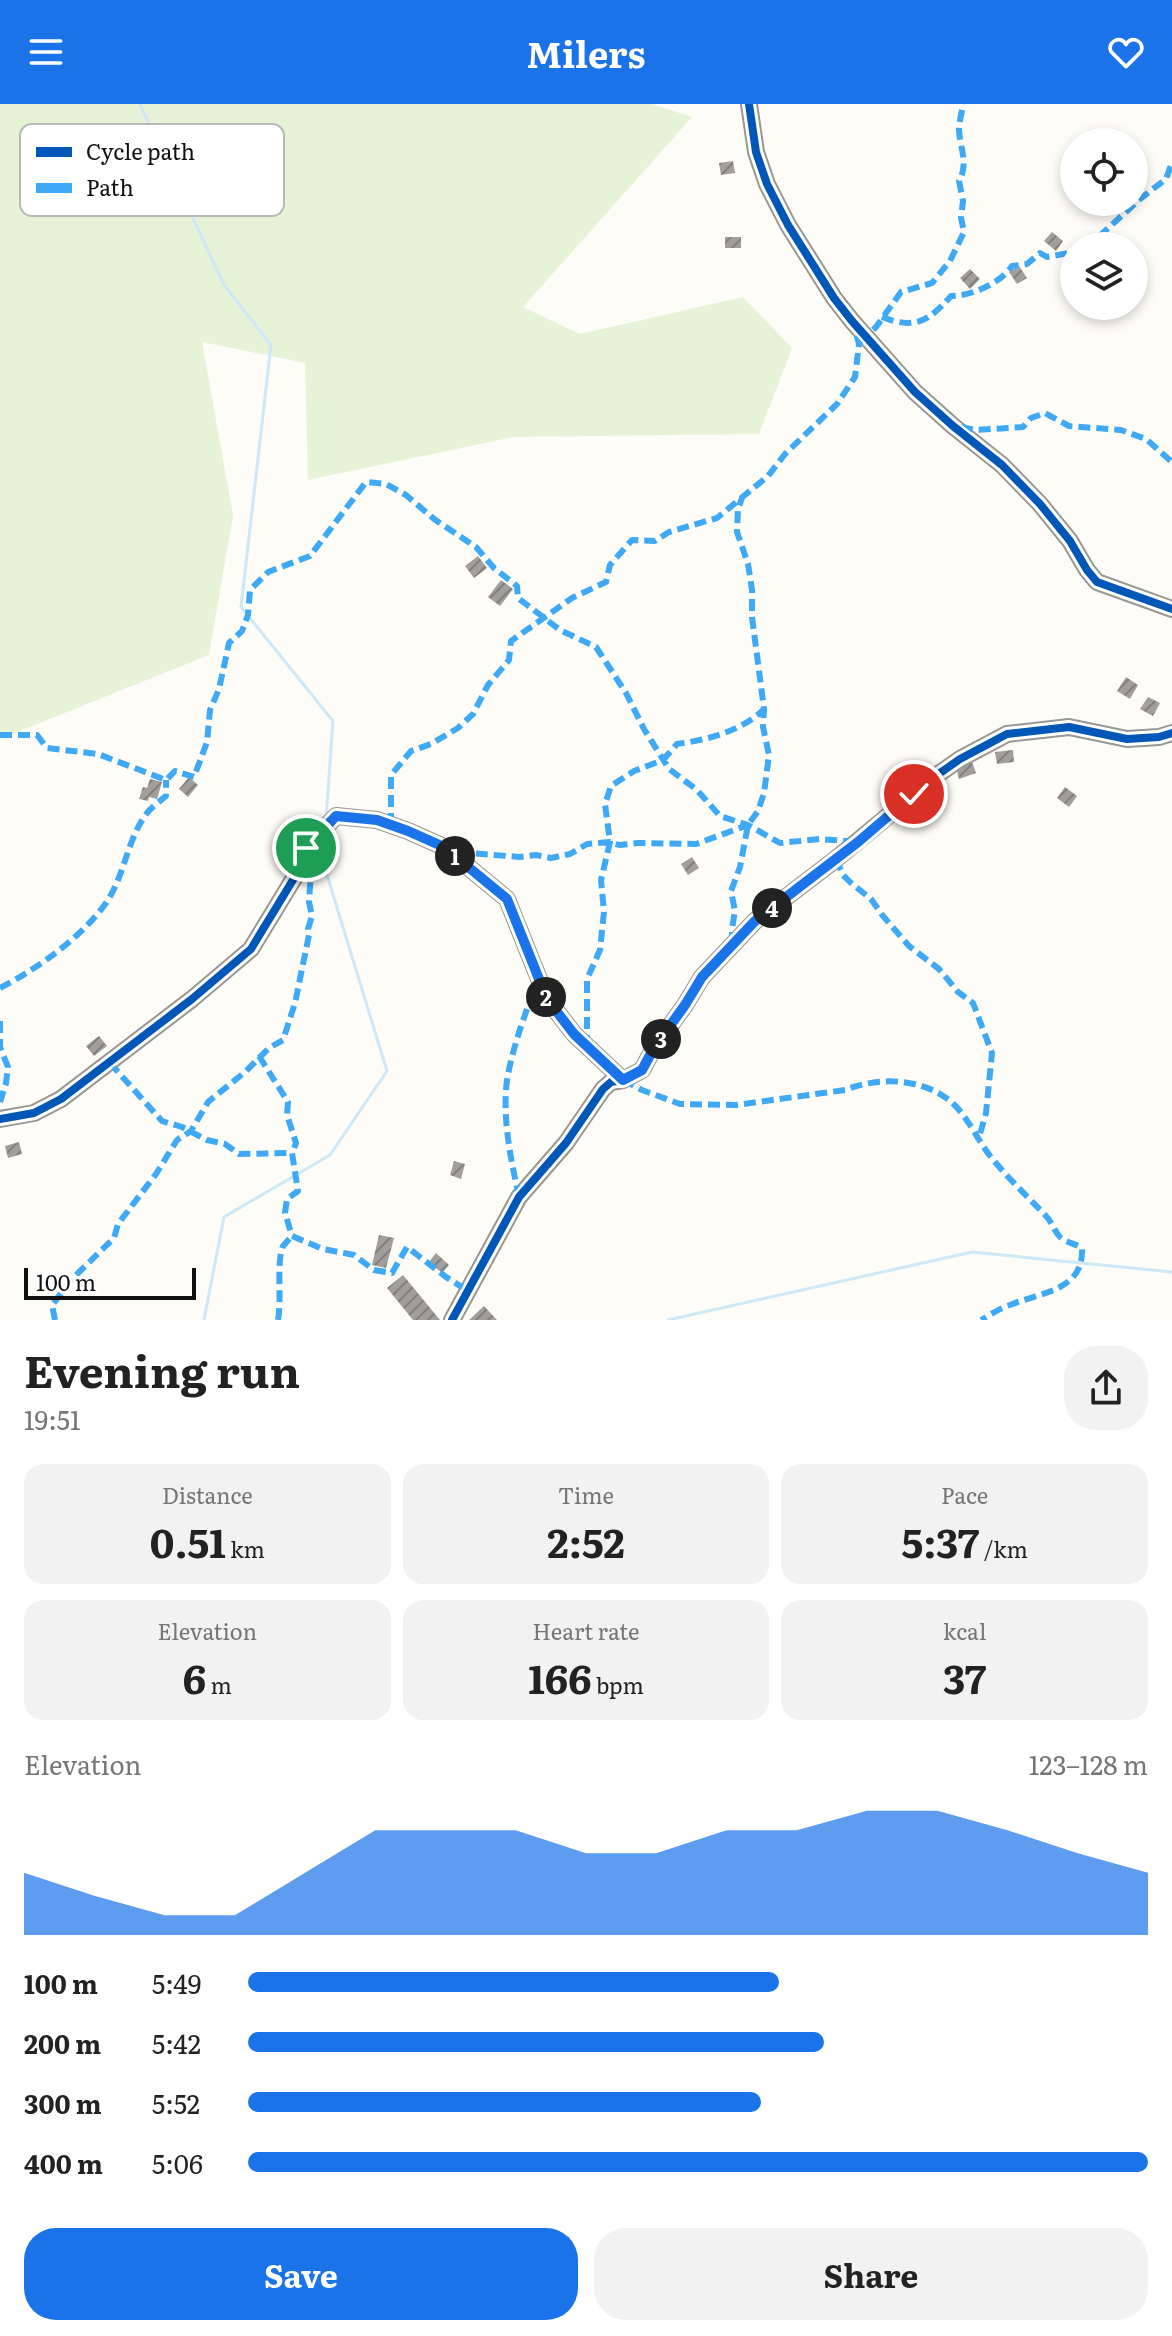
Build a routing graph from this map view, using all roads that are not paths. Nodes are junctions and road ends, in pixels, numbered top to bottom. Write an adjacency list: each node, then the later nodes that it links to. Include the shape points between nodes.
1 (749, 104): 2 (street, via 767,184 795,237 852,321 915,392 1040,504 1097,582)
2 (1172, 609)
3 (1172, 733): 4 (street, via 1127,739 1069,727 1007,734 960,759 755,921 702,977 642,1070)
4 (623, 1080): 5 (street, via 574,1034 547,999 507,899 444,847 377,820 336,816 306,848 296,875 251,949 61,1099 34,1113); 6 (street, via 603,1089 519,1197)
5 (0, 1119)
6 (452, 1320)

